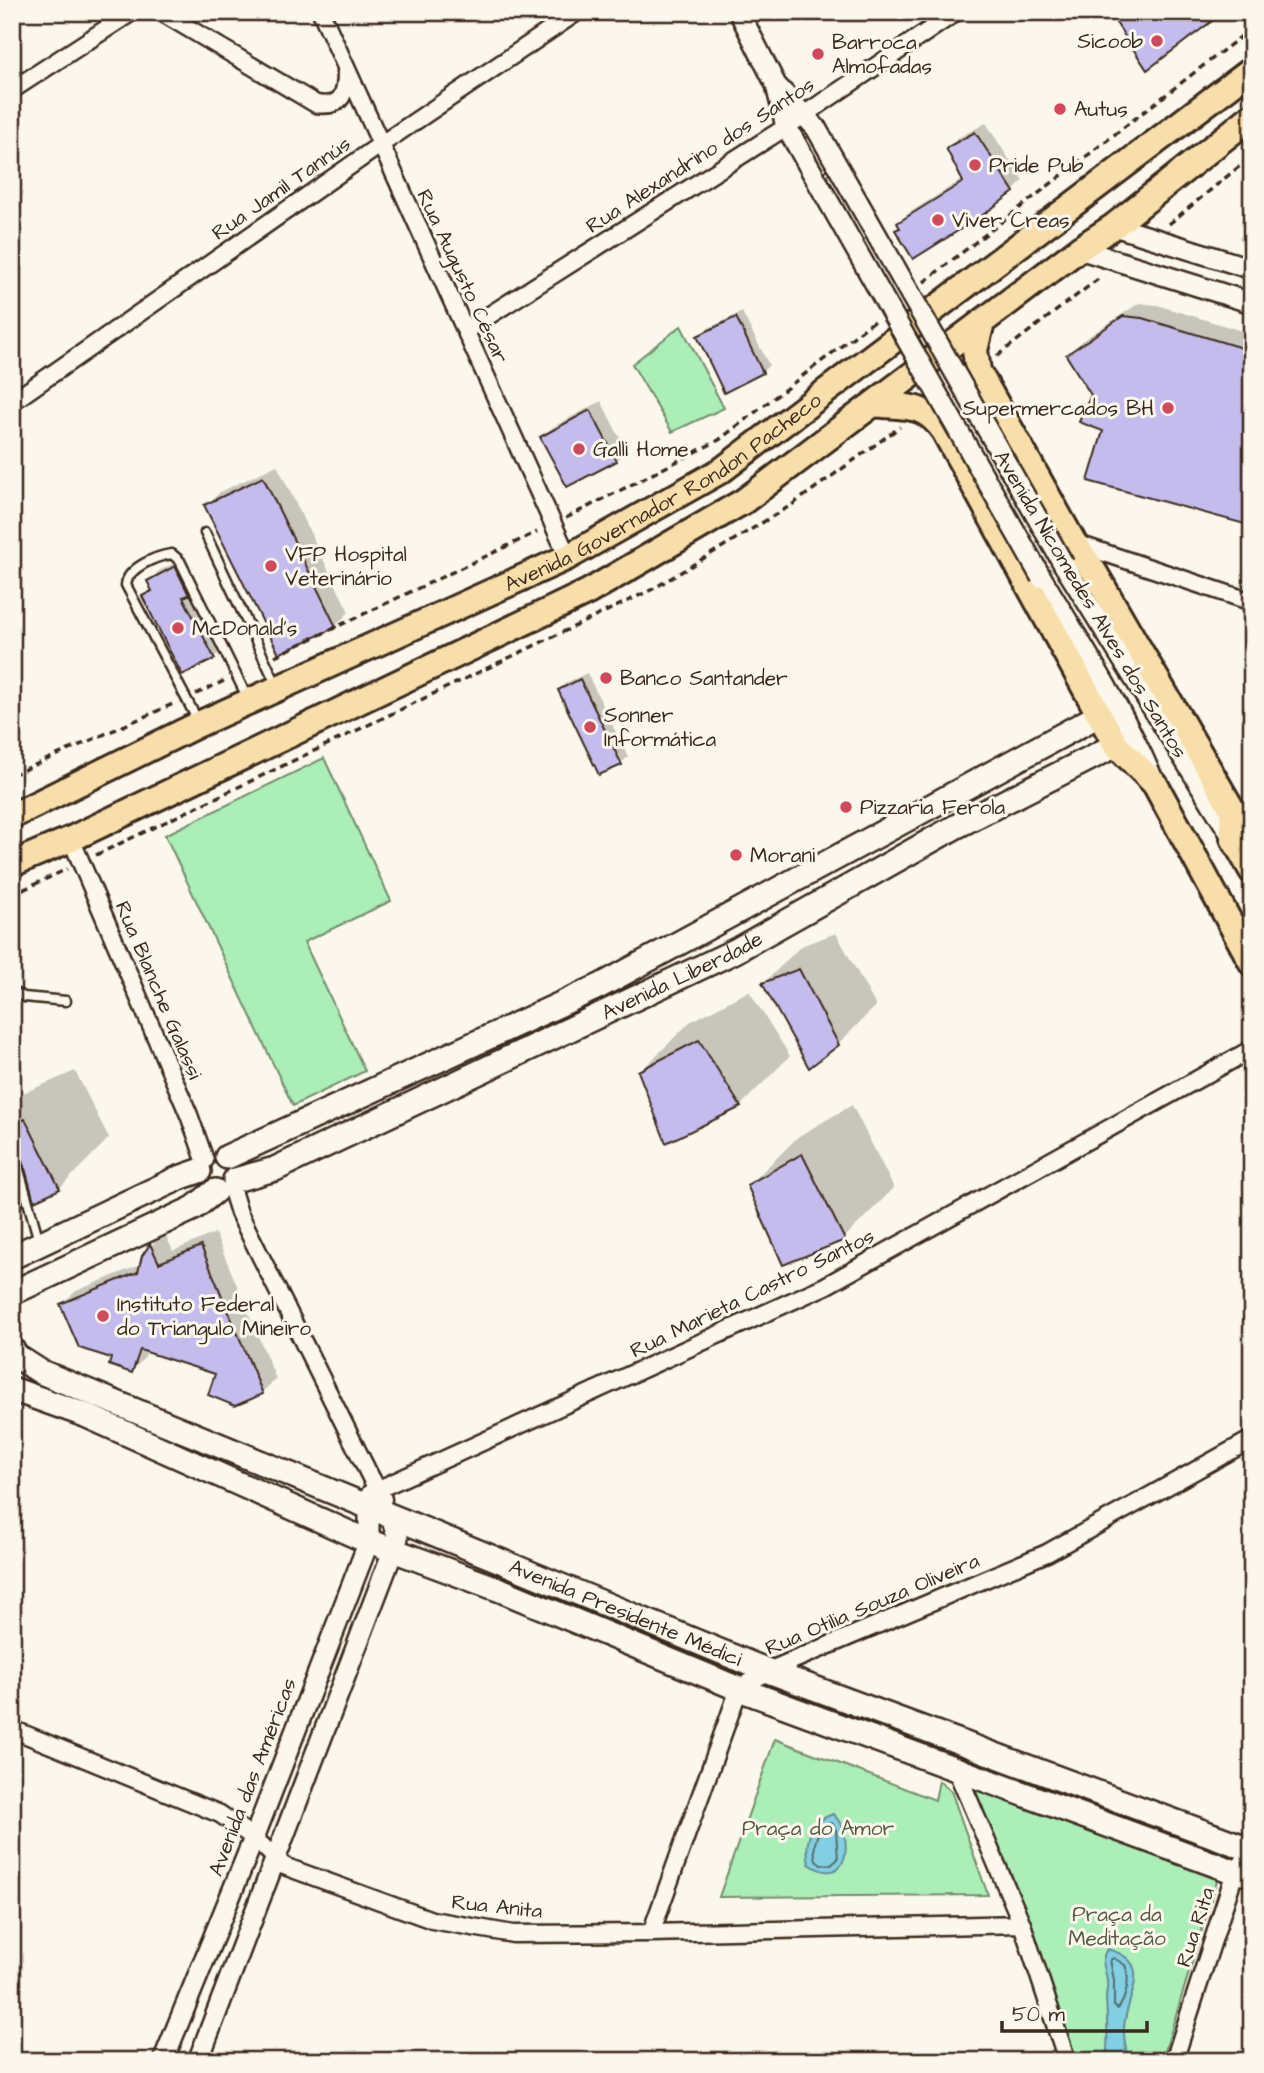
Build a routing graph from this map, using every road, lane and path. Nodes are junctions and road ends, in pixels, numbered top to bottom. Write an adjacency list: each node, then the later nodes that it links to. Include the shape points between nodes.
1 (132, 12): 11 (street)
2 (161, 12): 8 (street, via 316,104 332,104 342,98)
3 (321, 12): 8 (street, Rua Augusto César)
4 (577, 12): 15 (street, Rua Jamil Tannús)
5 (739, 12): 10 (street, Avenida Nicomedes Alves dos Santos)
6 (956, 12): 13 (street, Rua Alexandrino dos Santos)
7 (1252, 28): 19 (path)
8 (346, 68): 15 (street, Rua Augusto César)
9 (1252, 69): 31 (main road, Avenida Governador Rondon Pacheco, via 722,470)
10 (776, 85): 13 (street, Avenida Nicomedes Alves dos Santos); 14 (street, Avenida Nicomedes Alves dos Santos)
11 (12, 90)
12 (1252, 116): 16 (main road, Avenida Governador Rondon Pacheco)
13 (810, 120): 14 (street, Rua Alexandrino dos Santos); 30 (street, Avenida Nicomedes Alves dos Santos, bridge)
14 (790, 134): 23 (street, Rua Alexandrino dos Santos); 42 (street, Avenida Nicomedes Alves dos Santos, bridge, via 1111,694)
15 (380, 145): 23 (street, Rua Augusto César); 24 (street, Rua Jamil Tannús)
16 (1114, 226): 17 (main road, Avenida Governador Rondon Pacheco); 18 (street)
17 (1079, 249): 20 (street); 22 (main road, Avenida Governador Rondon Pacheco)
18 (1251, 269): 20 (street)
19 (917, 288)
20 (1246, 301)
21 (884, 313): 28 (path, via 719,440)
22 (982, 322): 25 (main road, Avenida Governador Rondon Pacheco); 26 (main road, Avenida Nicomedes Alves dos Santos, via 975,350 978,371)
23 (466, 330): 28 (street, Rua Augusto César)
24 (12, 401)
25 (874, 404): 27 (main road, Avenida Nicomedes Alves dos Santos, via 933,416); 44 (main road, Avenida Governador Rondon Pacheco, via 744,501 588,592)
26 (1017, 440): 27 (main road, via 1005,430 978,428 969,439); 30 (main road, Avenida Nicomedes Alves dos Santos)
27 (964, 467): 38 (main road, Avenida Nicomedes Alves dos Santos)
28 (553, 525): 31 (street, Rua Augusto César); 33 (path)
29 (205, 533): 33 (lane)
30 (1069, 554): 32 (street); 45 (main road, Avenida Nicomedes Alves dos Santos, via 1095,573 1231,809)
31 (568, 557): 35 (main road, Avenida Governador Rondon Pacheco)
32 (1252, 601)
33 (265, 661): 35 (lane)
34 (236, 676): 36 (path); 36 (lane, via 180,561 172,554 164,555 131,571 126,585); 37 (lane)
35 (278, 688): 37 (main road, Avenida Governador Rondon Pacheco)
36 (186, 698): 39 (lane); 41 (path)
37 (249, 702): 39 (main road, Avenida Governador Rondon Pacheco)
38 (1099, 715): 40 (main road, Avenida Nicomedes Alves dos Santos); 47 (main road, Avenida Liberdade)
39 (199, 724): 43 (main road, Avenida Governador Rondon Pacheco)
40 (1116, 745): 42 (main road, Avenida Nicomedes Alves dos Santos); 48 (main road, Avenida Liberdade, via 955,827)
41 (12, 775)
42 (1155, 784): 49 (main road, Avenida Nicomedes Alves dos Santos)
43 (12, 816)
44 (71, 839): 46 (main road, Avenida Governador Rondon Pacheco); 54 (street, Rua Blanche Galassi)
45 (1246, 850)
46 (12, 864)
47 (779, 889): 48 (main road); 54 (main road, Avenida Liberdade, via 600,986)
48 (795, 917): 55 (main road, Avenida Liberdade, via 723,957 275,1169)
49 (1252, 962)
50 (12, 992): 51 (lane)
51 (66, 1001)
52 (1252, 1049): 62 (street, Rua Marieta Castro Santos, via 825,1286)
53 (12, 1145): 56 (lane)
54 (212, 1161): 55 (main road, via 236,1168); 55 (main road, via 199,1177 205,1187); 56 (main road, Avenida Liberdade)
55 (226, 1187): 58 (main road, Avenida Liberdade, via 194,1208); 62 (street)
56 (40, 1244): 57 (main road, Avenida Liberdade)
57 (12, 1257)
58 (12, 1293)
59 (12, 1349): 62 (main road, Avenida Presidente Médici, via 41,1372)
60 (12, 1389): 63 (main road, Avenida Presidente Médici, via 85,1415)
61 (1252, 1439): 65 (street, Rua Otilia Souza Oliveira, via 1047,1553)
62 (376, 1496): 63 (street, Avenida das Américas); 64 (street, via 398,1538); 65 (main road, Avenida Presidente Médici)
63 (369, 1541): 64 (main road, Avenida Presidente Médici); 69 (street, Avenida das Américas)
64 (393, 1550): 66 (main road, Avenida Presidente Médici); 71 (street)
65 (768, 1671): 66 (street, Rua Otilia Souza Oliveira); 70 (main road, Avenida Presidente Médici)
66 (739, 1689): 68 (main road, Avenida Presidente Médici); 74 (street)
67 (12, 1730): 69 (street, Rua Anita, via 220,1814)
68 (955, 1767): 72 (main road, Avenida Presidente Médici); 73 (street)
69 (254, 1838): 71 (street, Rua Anita); 75 (street, Avenida das Américas)
70 (1252, 1850): 72 (street, Rua Rita)
71 (275, 1858): 74 (street, Rua Anita, via 284,1866 432,1920 513,1934); 76 (street)
72 (1244, 1873): 78 (street, Rua Rita)
73 (1022, 1924): 74 (street, Rua Anita); 77 (street)
74 (651, 1933)
75 (163, 2061)
76 (198, 2061)
77 (1067, 2061)
78 (1174, 2061)

